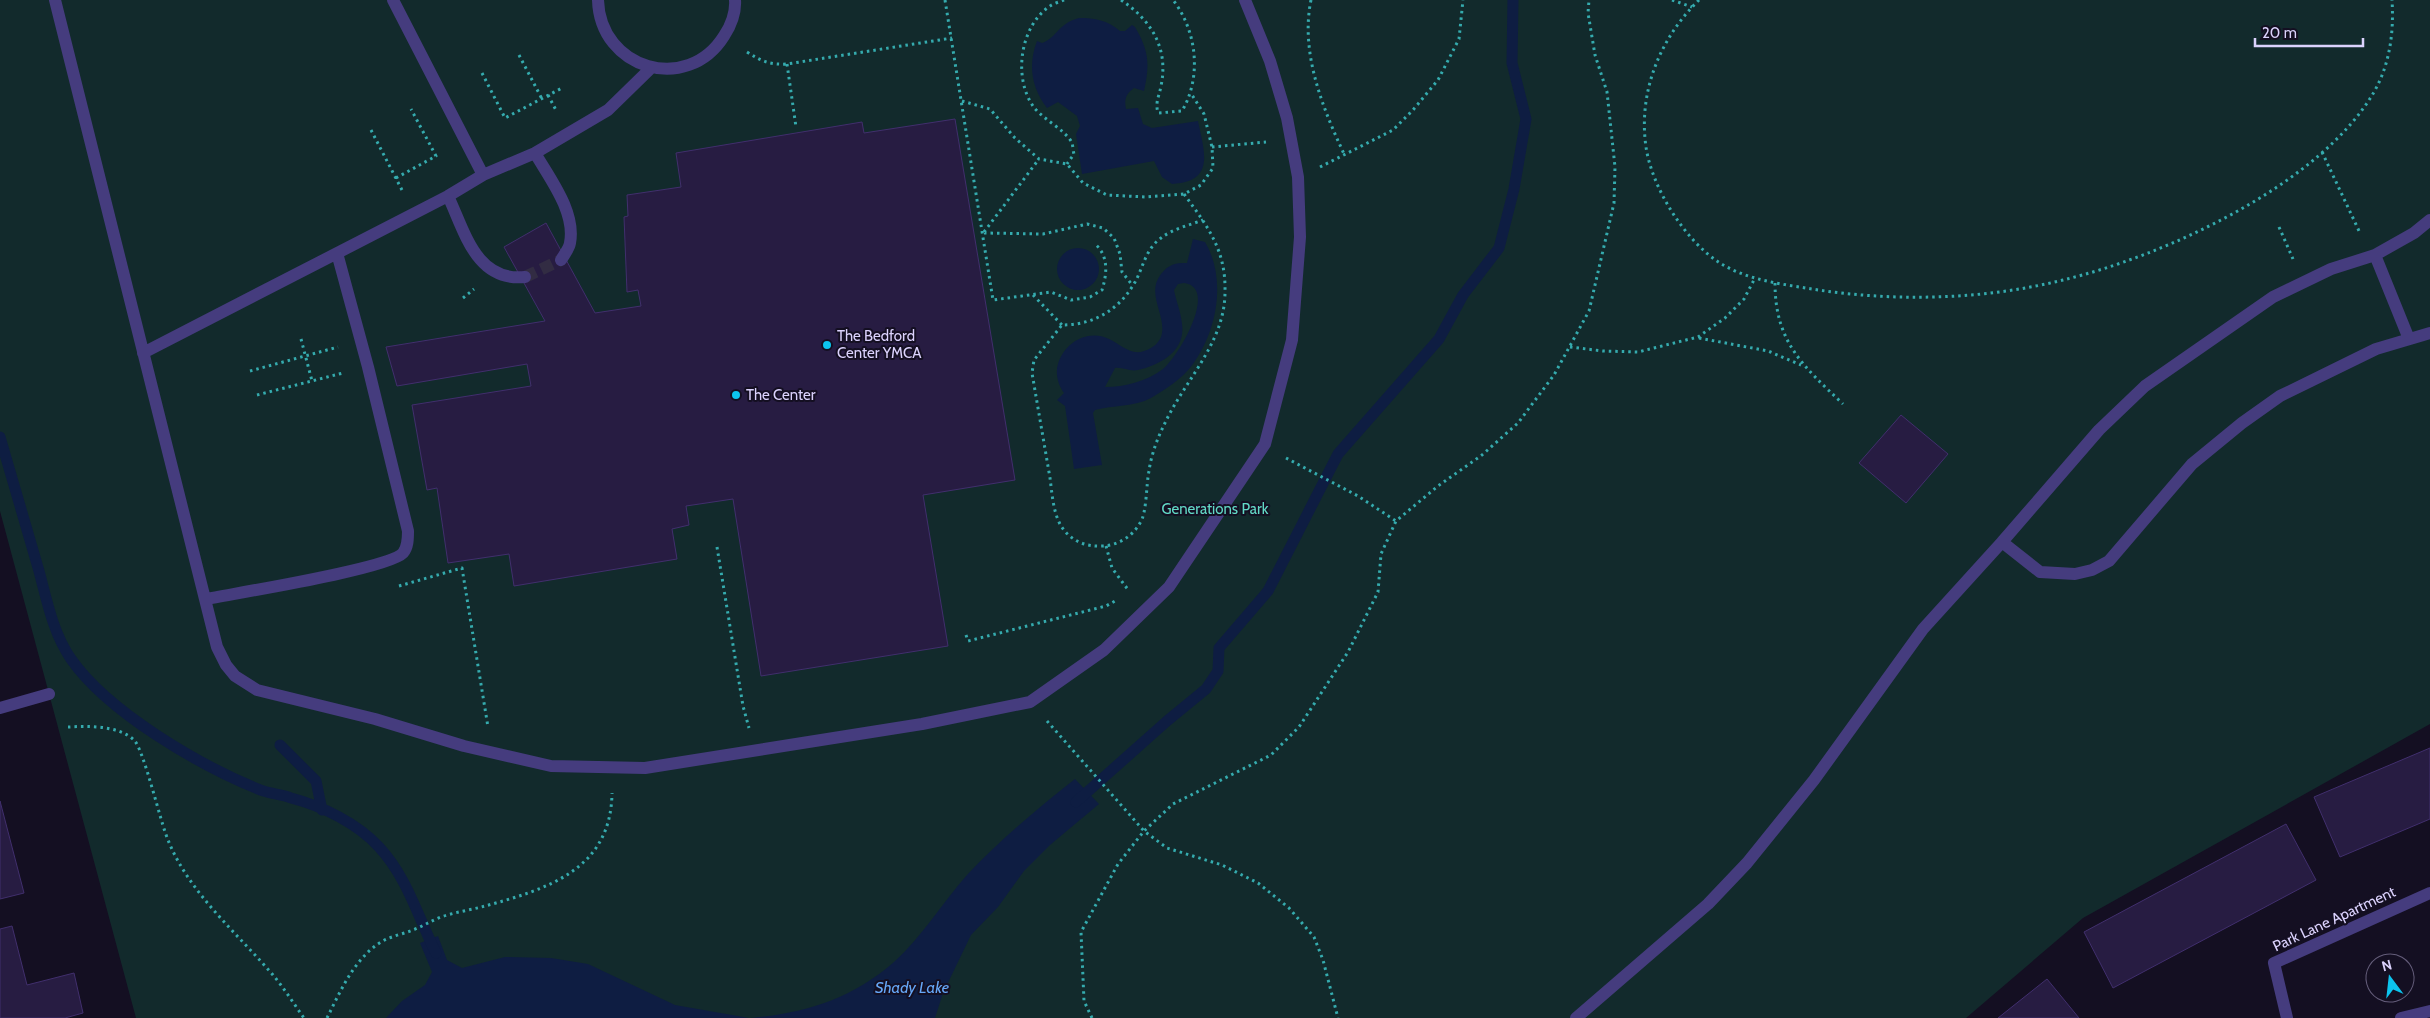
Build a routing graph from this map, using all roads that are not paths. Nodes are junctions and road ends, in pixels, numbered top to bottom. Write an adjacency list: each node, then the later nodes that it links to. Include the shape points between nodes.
1 (55, 0): 17 (street)
2 (393, 0): 8 (street)
3 (598, 0): 6 (street, via 605,32 616,48 632,61)
4 (735, 0): 6 (street, via 730,28 717,48 690,65 674,69)
5 (1245, 0): 19 (street, via 1270,61 1287,118 1298,177 1300,237 1292,340 1265,444 1169,587 1104,650 1030,702 922,724 645,768 551,766 257,690 235,676 216,647)
6 (651, 68): 7 (street, via 608,110)
7 (535, 153): 8 (street); 13 (street, via 568,215 570,245)
8 (483, 175): 9 (street)
9 (448, 196): 11 (street); 14 (street, via 478,258 489,270 503,276)
10 (2430, 220): 12 (street)
11 (337, 253): 17 (street); 19 (street, via 408,531 408,544 403,554 386,562)
12 (2375, 255): 16 (street); 18 (street, via 2330,269 2273,297 2145,386 2099,430)
13 (560, 260)
14 (526, 277)
15 (2430, 333): 16 (street)
16 (2409, 339): 18 (street, via 2376,349 2280,396 2242,422 2192,464 2108,561 2092,570 2075,574 2040,572)
17 (144, 353): 19 (street)
18 (2002, 542): 24 (street, via 1923,629 1814,780 1748,863 1701,910)
19 (206, 598)
20 (49, 694): 21 (street)
21 (0, 708)
22 (2430, 893): 25 (street, Park Lane Apartment, via 2274,963)
23 (2430, 1011): 26 (street)
24 (1576, 1018)
25 (2287, 1018)
26 (2401, 1018)

